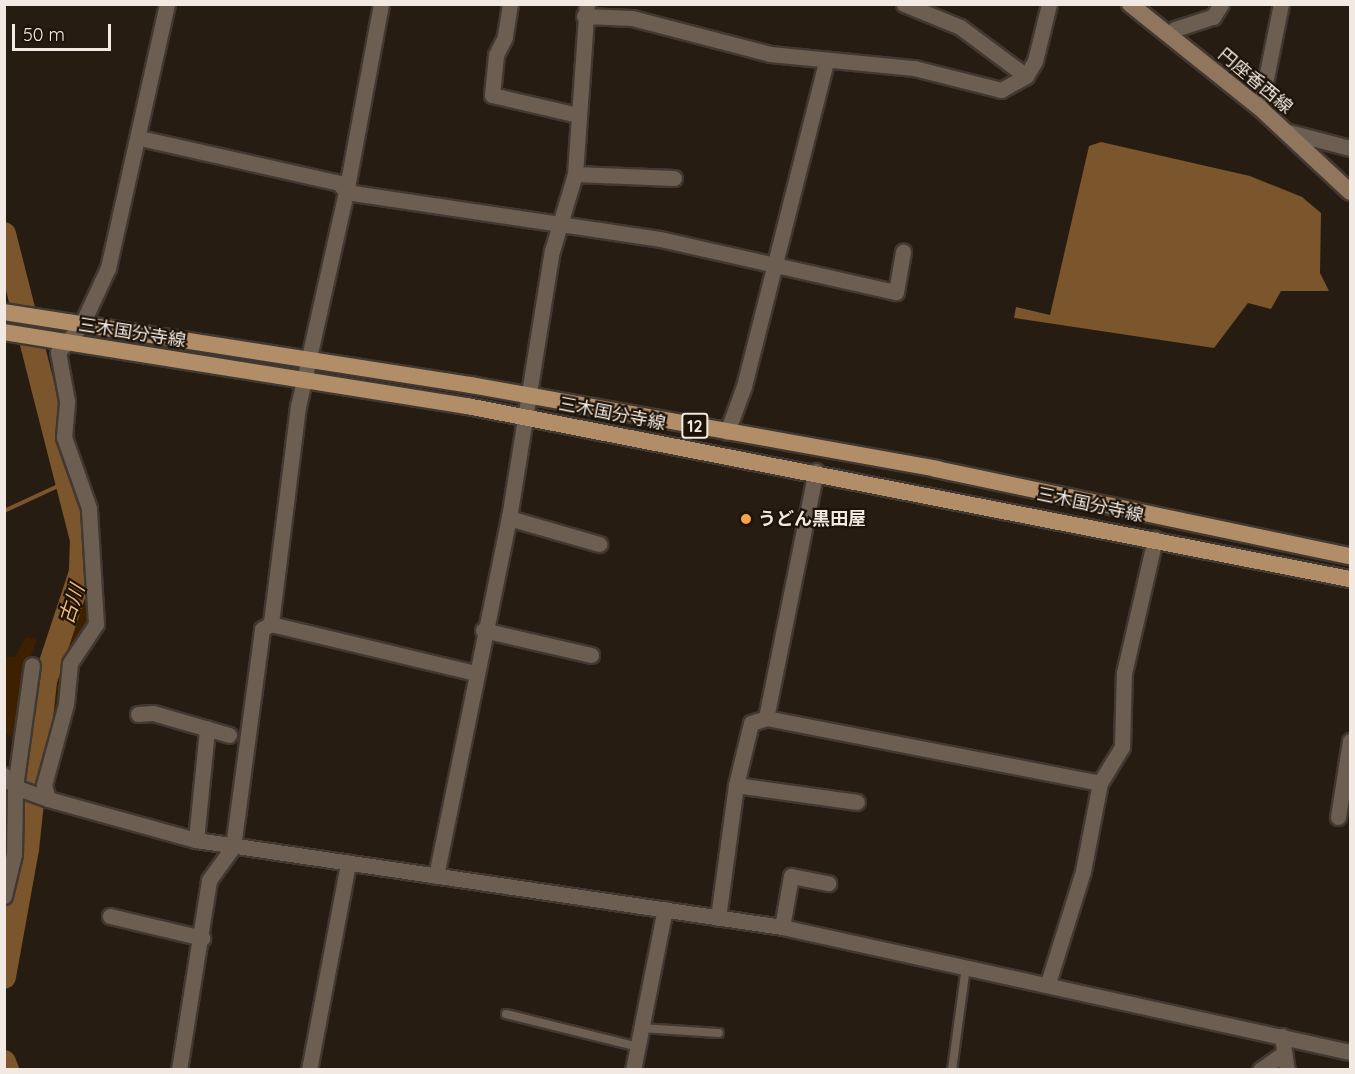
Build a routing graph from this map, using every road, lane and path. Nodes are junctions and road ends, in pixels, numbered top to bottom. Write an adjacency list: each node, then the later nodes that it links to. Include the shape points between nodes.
1 (167, 4): 16 (street)
2 (381, 4): 20 (street)
3 (510, 4): 14 (street, via 505,37 496,55 492,95)
4 (904, 4): 12 (street, via 960,27)
5 (1049, 4): 12 (street)
6 (1130, 4): 10 (main road, 円座香西線)
7 (1221, 4): 10 (street, via 1213,17)
8 (1281, 4): 13 (street)
9 (586, 10): 11 (street, via 632,18 703,40); 14 (street)
10 (1169, 35): 13 (main road, 円座香西線)
11 (826, 61): 12 (street, via 914,68 1001,90); 24 (street)
12 (1026, 76)
13 (1260, 108): 15 (main road, 円座香西線)
14 (578, 115): 18 (street)
15 (1284, 131): 17 (street); 21 (main road, 円座香西線)
16 (140, 138): 20 (street, via 339,183); 26 (street, via 108,268)
17 (1350, 148)
18 (575, 174): 19 (street); 22 (street)
19 (674, 178)
20 (346, 192): 22 (street); 29 (street)
21 (1350, 192)
22 (560, 223): 24 (street); 31 (street)
23 (903, 252): 24 (street, via 896,292)
24 (771, 266): 33 (street, via 744,386)
25 (4, 312): 26 (main road, 三木国分寺線 / 12)
26 (82, 324): 28 (street); 29 (main road, 三木国分寺線 / 12)
27 (4, 332): 28 (main road, 三木国分寺線 / 12)
28 (63, 341): 30 (main road, 三木国分寺線 / 12); 53 (street, via 57,361 67,400 64,437 89,508 96,624 70,663 66,704)
29 (309, 360): 30 (street); 31 (main road, 三木国分寺線 / 12)
30 (304, 380): 32 (main road, 三木国分寺線 / 12); 40 (street)
31 (531, 397): 32 (street); 33 (main road, 三木国分寺線 / 12)
32 (527, 418): 34 (main road, 三木国分寺線 / 12); 35 (street)
33 (727, 432): 38 (main road, 三木国分寺線 / 12, via 936,469)
34 (816, 471): 36 (main road, 三木国分寺線 / 12); 46 (street)
35 (509, 518): 37 (street); 41 (street)
36 (1155, 539): 39 (main road, 三木国分寺線 / 12); 50 (street, via 1124,673 1122,747)
37 (599, 544)
38 (1350, 556)
39 (1350, 579)
40 (271, 624): 44 (street); 57 (street, via 262,629)
41 (483, 630): 42 (street); 44 (street)
42 (591, 655)
43 (32, 665): 51 (street)
44 (475, 673): 59 (street)
45 (138, 714): 47 (street)
46 (766, 718): 50 (street); 52 (street, via 752,723)
47 (207, 729): 48 (street); 56 (street)
48 (229, 735)
49 (1350, 741): 55 (street)
50 (1101, 783): 68 (street, via 1083,871)
51 (14, 784): 53 (street); 61 (street, via 14,854)
52 (736, 785): 54 (street); 64 (street)
53 (44, 797): 56 (street)
54 (857, 802)
55 (1338, 817)
56 (196, 840): 57 (street)
57 (233, 847): 58 (street); 66 (street, via 209,880)
58 (348, 863): 59 (street); 77 (street)
59 (436, 876): 62 (street)
60 (828, 883): 65 (street, via 791,876)
61 (4, 896)
62 (665, 909): 64 (street); 70 (street)
63 (110, 916): 66 (street)
64 (718, 918): 65 (street)
65 (782, 927): 67 (street)
66 (202, 938): 76 (street)
67 (966, 966): 68 (street); 79 (lane)
68 (1048, 983): 72 (street)
69 (506, 1014): 73 (lane)
70 (641, 1028): 71 (lane); 73 (street)
71 (719, 1033)
72 (1282, 1036): 74 (street); 75 (street)
73 (638, 1047): 78 (street)
74 (1350, 1052)
75 (1284, 1053): 80 (street); 81 (street)
76 (179, 1070)
77 (309, 1070)
78 (633, 1070)
79 (952, 1070)
80 (1260, 1070)
81 (1287, 1070)

